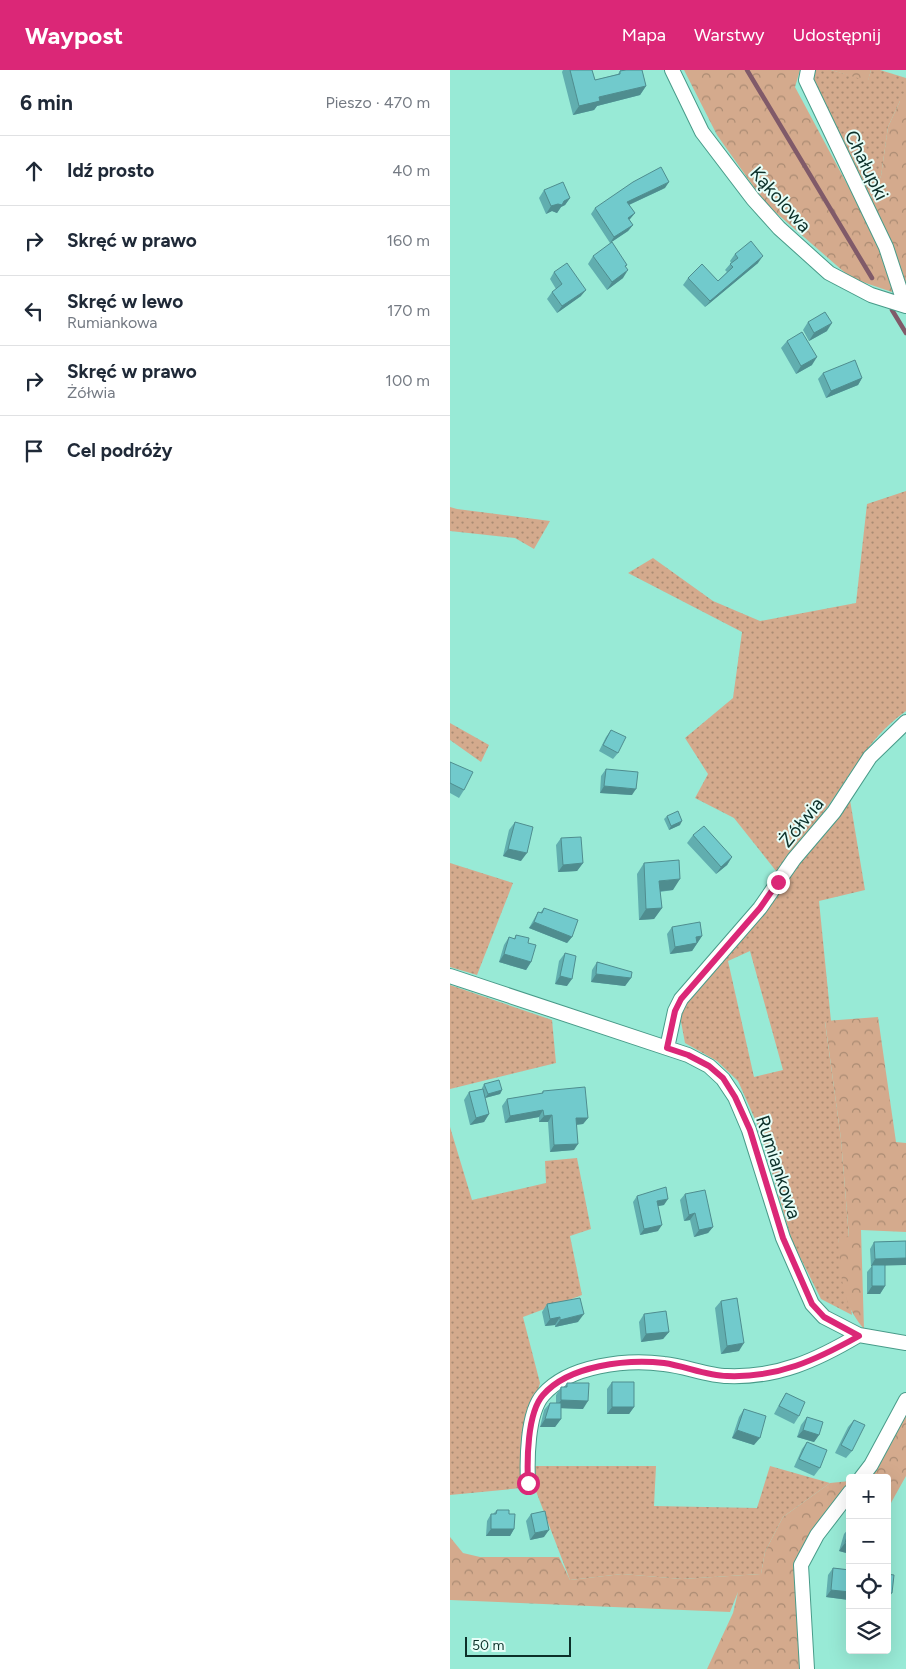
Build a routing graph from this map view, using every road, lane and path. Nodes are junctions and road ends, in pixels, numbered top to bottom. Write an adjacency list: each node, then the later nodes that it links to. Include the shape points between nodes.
1 (672, 70): 3 (street, Kąkolowa, via 702,132 779,228 829,273 871,295)
2 (808, 70): 3 (street, Chałupki, via 806,80 886,247)
3 (905, 305)
4 (906, 722): 6 (street, Żółwia, via 870,757 834,812 794,859 760,908 681,999)
5 (450, 976): 6 (street, Rumiankowa)
6 (667, 1048): 7 (street, Rumiankowa, via 709,1066 723,1078 750,1130 783,1238 812,1304 824,1317)
7 (859, 1336): 8 (street, Rumiankowa); 11 (street, via 801,1366 776,1372 726,1376 663,1363 633,1362 579,1372 542,1395 530,1439)
8 (906, 1343)
9 (906, 1400): 10 (street)
10 (864, 1474)
11 (528, 1483)
12 (846, 1497): 13 (street, via 817,1535 801,1565)
13 (807, 1669)

